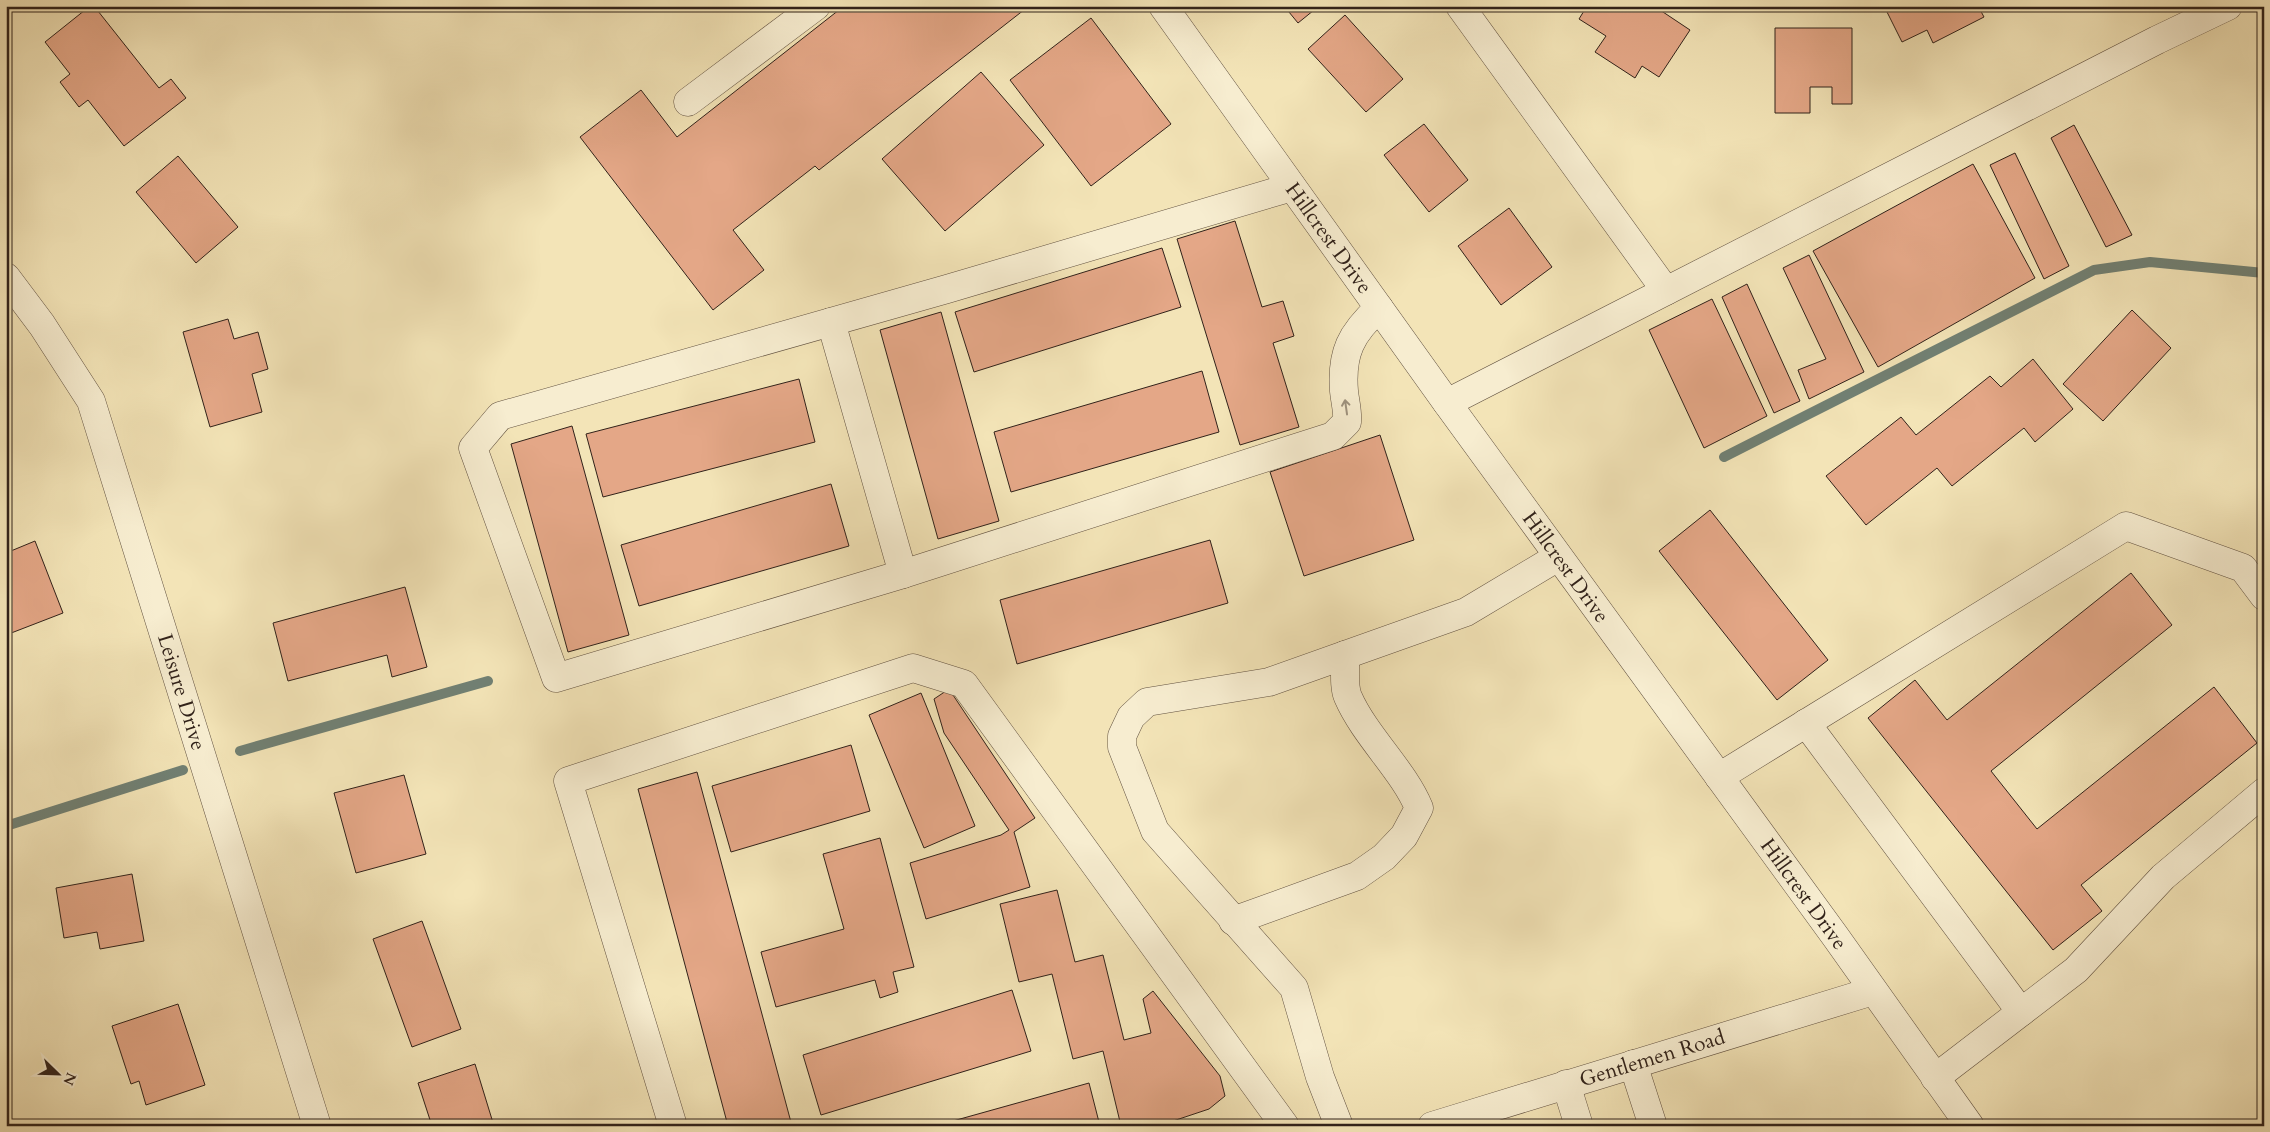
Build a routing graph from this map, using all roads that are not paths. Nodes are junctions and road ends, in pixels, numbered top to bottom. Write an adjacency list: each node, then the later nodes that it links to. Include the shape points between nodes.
1 (816, 6): 5 (street)
2 (1163, 6): 6 (street, Hillcrest Drive)
3 (1460, 6): 8 (street)
4 (2228, 6): 8 (street)
5 (688, 102)
6 (1292, 187): 9 (street, Hillcrest Drive); 10 (street)
7 (6, 277): 25 (street, Leisure Drive, via 42,325 91,401)
8 (1666, 291): 11 (street)
9 (1379, 308): 11 (street, Hillcrest Drive); 13 (street, one-way to 9, via 1333,436 1347,422 1342,369 1347,347 1365,321)
10 (831, 322): 13 (street); 13 (street, via 500,416 473,448 556,678)
11 (1446, 403): 12 (street, Hillcrest Drive)
12 (1558, 556): 15 (street, via 1466,612); 17 (street, Hillcrest Drive)
13 (903, 574)
14 (2264, 596): 16 (street, via 2243,568 2126,526)
15 (1345, 655): 19 (street, via 1347,696 1385,757 1414,795 1419,808 1416,817 1404,836 1358,876); 19 (street, via 1268,682 1147,702 1132,717 1122,736 1122,747 1155,831)
16 (1806, 723): 17 (street); 21 (street)
17 (1719, 777): 20 (street, Hillcrest Drive)
18 (2264, 792): 21 (street, via 2163,877 2076,970)
19 (1233, 921): 28 (street, via 1294,988 1320,1077)
20 (1872, 992): 22 (street, Gentlemen Road); 23 (street, Hillcrest Drive)
21 (2021, 1012): 23 (street)
22 (1632, 1064): 24 (street, Gentlemen Road); 31 (street)
23 (1936, 1078): 32 (street, Hillcrest Drive)
24 (1566, 1084): 29 (street, Gentlemen Road); 30 (street)
25 (317, 1126)
26 (673, 1126): 27 (street, via 568,781 913,668 964,684)
27 (1285, 1126)
28 (1339, 1126)
29 (1432, 1126)
30 (1579, 1126)
31 (1653, 1126)
32 (1970, 1126)

